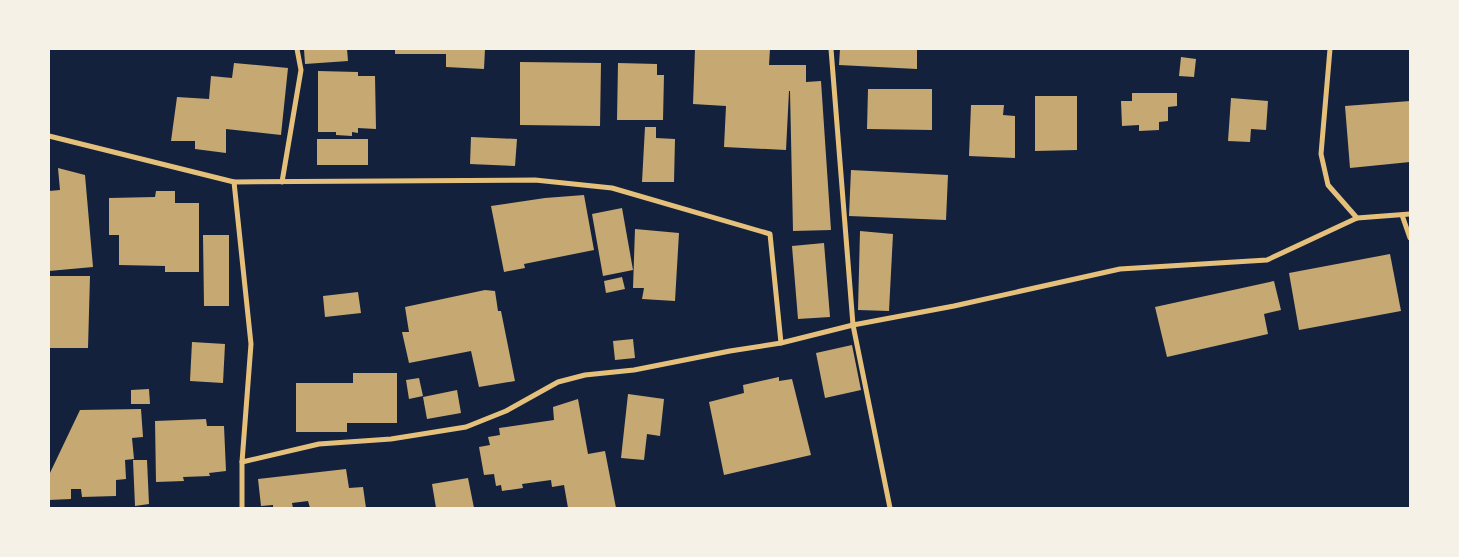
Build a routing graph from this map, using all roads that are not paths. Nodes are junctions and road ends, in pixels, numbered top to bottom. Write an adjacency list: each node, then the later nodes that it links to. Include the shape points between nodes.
1 (297, 49): 6 (street, via 300,70)
2 (831, 49): 11 (street)
3 (1330, 49): 9 (street, via 1321,154 1328,185)
4 (49, 136): 5 (street)
5 (234, 182): 6 (street); 13 (street, via 251,344)
6 (282, 182): 12 (street, via 535,180 612,188 770,234)
7 (1410, 214): 8 (street)
8 (1402, 215): 9 (street); 10 (street)
9 (1357, 218): 11 (street, via 1267,260 1120,269)
10 (1410, 238)
11 (854, 325): 12 (street); 15 (street)
12 (781, 343): 13 (street, via 634,370 584,375 558,382 506,411 466,427 391,439 319,444)
13 (242, 462): 14 (street)
14 (242, 508)
15 (890, 508)

